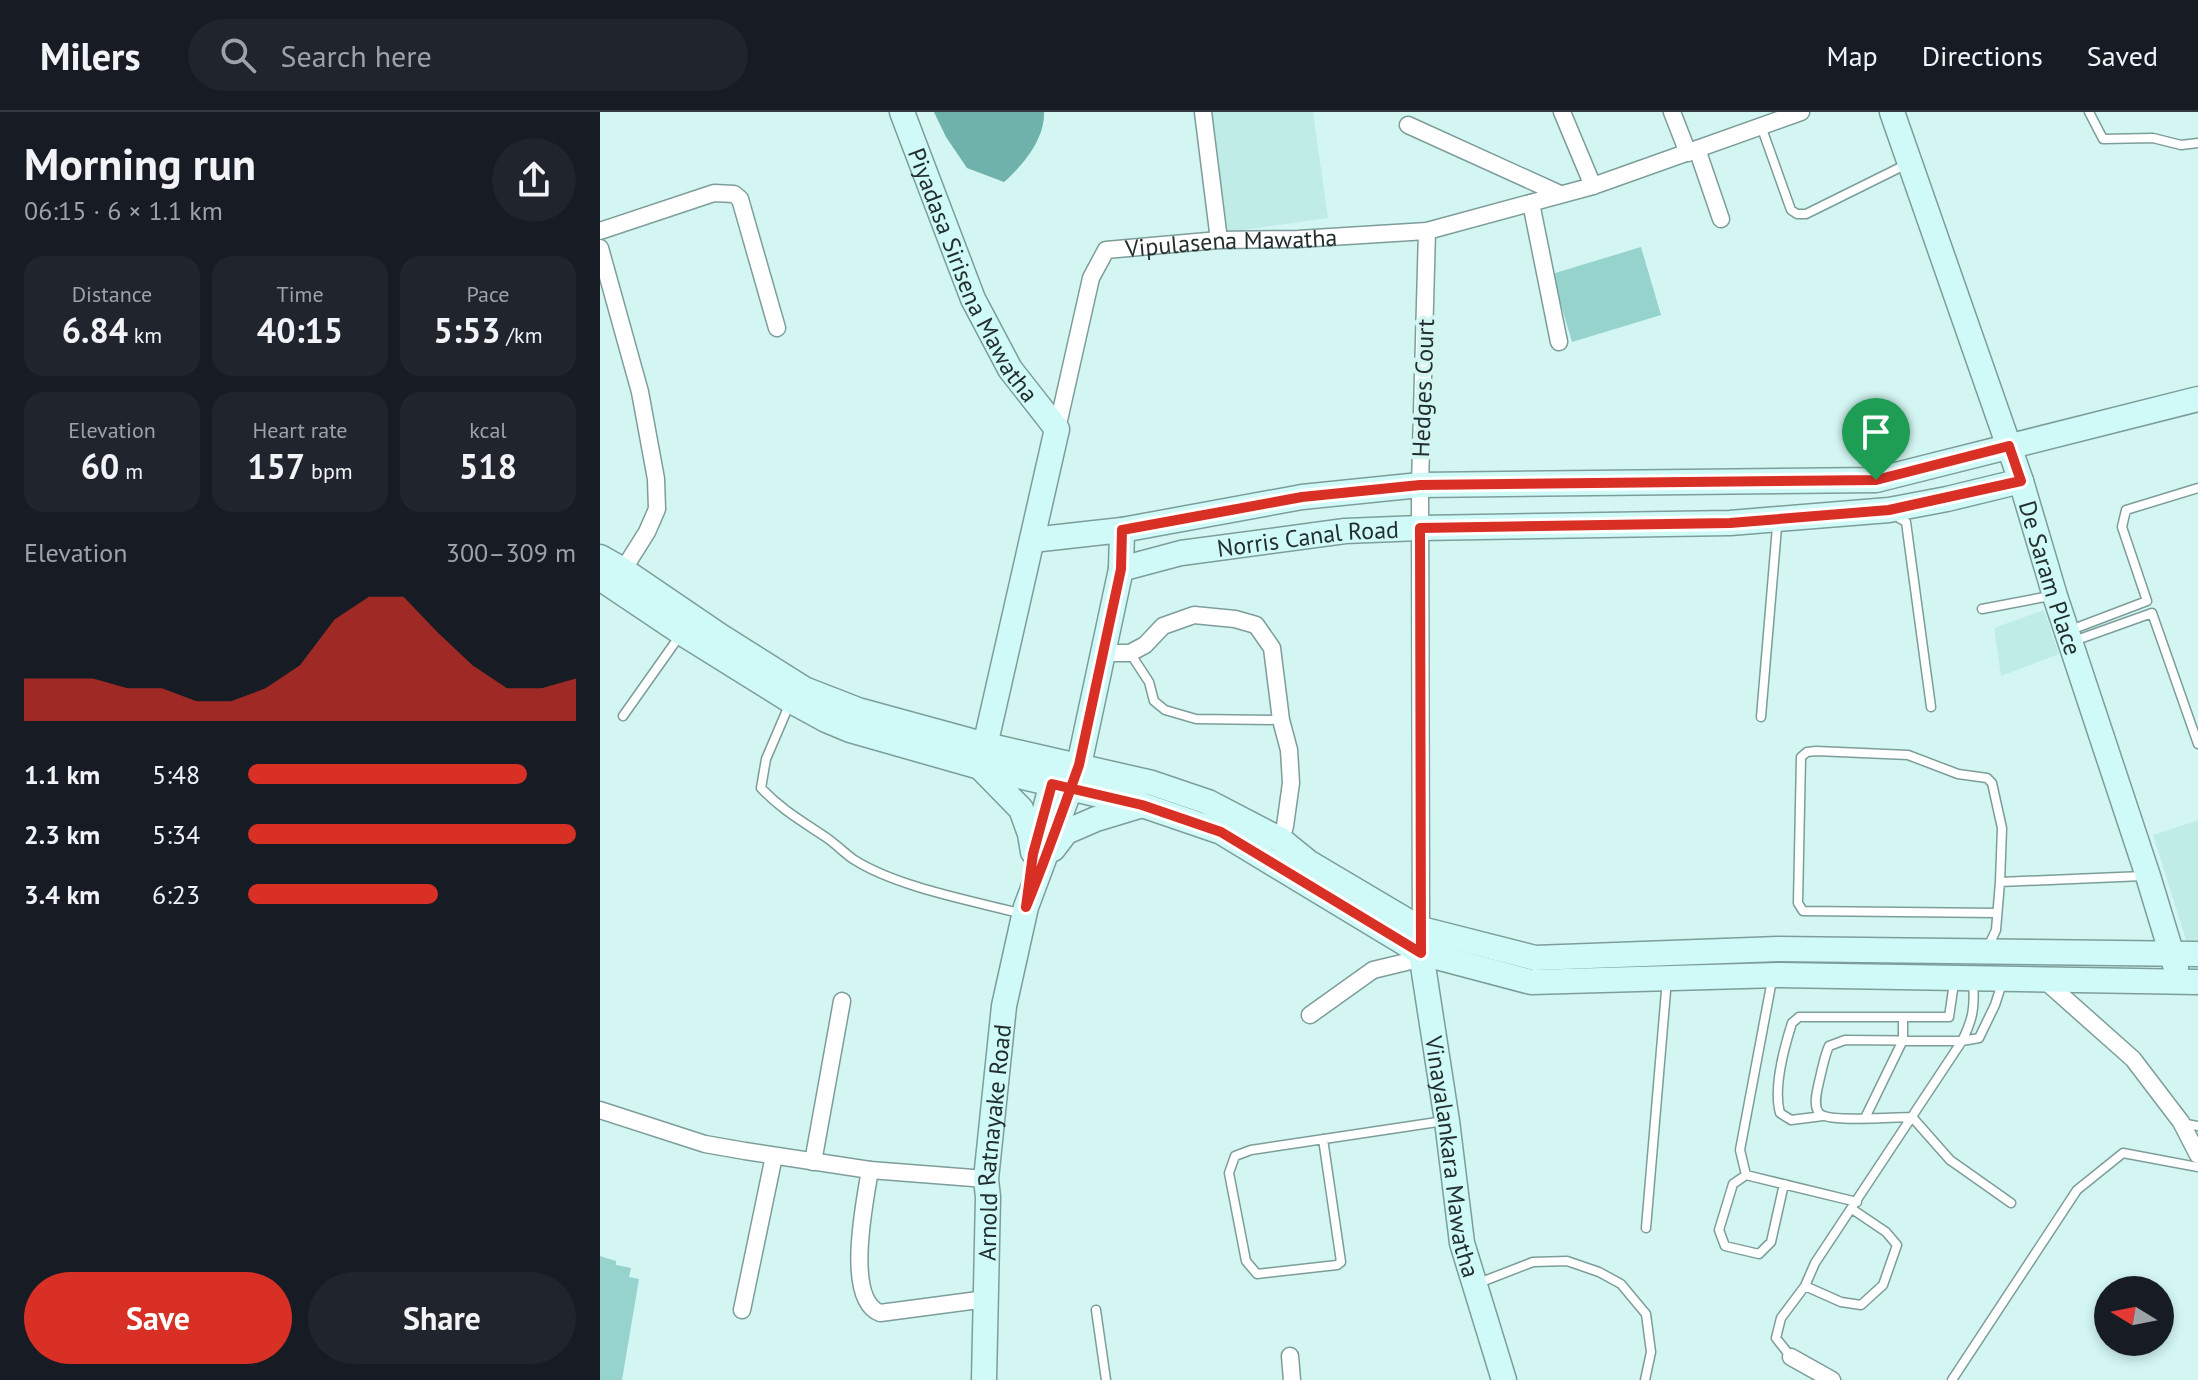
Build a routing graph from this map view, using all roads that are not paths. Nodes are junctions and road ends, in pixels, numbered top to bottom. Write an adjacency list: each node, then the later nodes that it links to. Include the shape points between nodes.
1 (902, 112): 24 (street, Piyadasa Sirisena Mawatha, via 973,299 1010,369)
2 (1203, 112): 19 (street)
3 (1562, 112): 13 (street)
4 (1672, 112): 11 (street)
5 (1801, 112): 9 (street, Vipulasena Mawatha)
6 (1892, 112): 12 (street, De Saram Place)
7 (2089, 112): 10 (lane, via 2103,139)
8 (1408, 125): 14 (street)
9 (1761, 125): 11 (street, Vipulasena Mawatha); 12 (lane, via 1791,210 1797,214)
10 (2198, 143)
11 (1692, 151): 13 (street, Vipulasena Mawatha); 16 (street)
12 (1909, 163): 25 (street, De Saram Place)
13 (1593, 186): 14 (street, Vipulasena Mawatha)
14 (1560, 194): 15 (street, Vipulasena Mawatha)
15 (1531, 203): 18 (street, Vipulasena Mawatha); 22 (street)
16 (1721, 219)
17 (600, 231): 21 (street, via 714,193 734,194 740,199)
18 (1427, 231): 19 (street, Vipulasena Mawatha); 27 (street, Hedges Court)
19 (1219, 240): 24 (street, Vipulasena Mawatha, via 1106,250 1091,278)
20 (600, 248): 38 (street, via 640,392 656,479 657,509 647,532)
21 (777, 328)
22 (1559, 342)
23 (2198, 399): 25 (street, Norris Canal Road)
24 (1057, 429): 35 (street, Vipulasena Mawatha)
25 (2009, 446): 26 (street, De Saram Place); 27 (street, Norris Canal Road, via 1876,480)
26 (2021, 481): 29 (street, Norris Canal Road); 39 (street, De Saram Place)
27 (1420, 485): 33 (street, Hedges Court); 34 (street, Norris Canal Road, via 1302,497)
28 (2198, 488): 42 (lane, via 2126,510 2122,527 2147,601)
29 (1947, 499): 30 (lane); 31 (street, Norris Canal Road, via 1889,510)
30 (1899, 518): 32 (lane); 46 (lane, via 1906,522)
31 (1730, 523): 32 (lane); 33 (street, Norris Canal Road)
32 (1777, 527): 48 (lane)
33 (1420, 528): 37 (street, Norris Canal Road, via 1345,531 1181,553); 60 (street, Hedges Court)
34 (1122, 530): 35 (street, Norris Canal Road); 37 (street, Arnold Ratnayake Road)
35 (1032, 540): 51 (street, Vipulasena Mawatha)
36 (600, 557): 38 (street)
37 (1121, 569): 43 (street, Arnold Ratnayake Road)
38 (612, 578): 41 (street); 51 (street, via 804,689)
39 (2055, 596): 40 (lane); 42 (street, De Saram Place)
40 (1982, 609)
41 (682, 633): 45 (street); 47 (lane)
42 (2069, 637): 50 (lane, via 2152,613); 56 (street, De Saram Place)
43 (1103, 653): 44 (street); 52 (street, Arnold Ratnayake Road)
44 (1130, 653): 49 (lane, via 1149,682 1154,701 1165,710 1196,719); 49 (street, via 1163,626 1194,615 1256,625 1272,648)
45 (791, 701): 51 (street, via 850,730); 58 (lane, via 766,759 761,788 781,808 853,859 884,874)
46 (1931, 707)
47 (623, 716)
48 (1761, 717)
49 (1281, 720): 54 (street, via 1291,783)
50 (2198, 744)
51 (983, 756): 52 (street); 55 (street, via 1021,809)
52 (1065, 775): 53 (street); 54 (street, via 1152,783 1208,802); 55 (street, Arnold Ratnayake Road)
53 (1142, 805): 55 (street, via 1066,832); 60 (street, via 1221,832)
54 (1281, 840): 60 (street)
55 (1039, 858): 58 (street, Arnold Ratnayake Road)
56 (2148, 876): 57 (lane); 62 (street, De Saram Place)
57 (2000, 882): 59 (lane); 59 (lane, via 2002,828 1987,778 1958,774 1908,755 1816,751 1801,757 1798,903 1803,911)
58 (1025, 911): 89 (street, Arnold Ratnayake Road, via 1004,1006)
59 (1997, 913): 61 (lane)
60 (1422, 947): 61 (street, via 1535,958 1778,949); 66 (street, via 1531,982); 71 (street, via 1373,970); 79 (street, Vinayalankara Mawatha)
61 (1986, 951): 62 (street)
62 (2173, 954): 63 (street); 69 (street, De Saram Place)
63 (2198, 954)
64 (1773, 975): 65 (street); 66 (street); 88 (lane, via 1740,1150)
65 (1964, 977): 67 (street); 72 (lane, via 1949,1017); 74 (lane, via 1975,1004)
66 (1667, 978): 93 (lane)
67 (2003, 978): 68 (street); 74 (lane, via 1979,1038)
68 (2043, 979): 69 (street); 80 (street, via 2133,1059)
69 (2188, 982)
70 (842, 1001): 85 (street)
71 (1310, 1015)
72 (1903, 1017): 73 (lane); 76 (lane, via 1799,1017 1792,1023 1778,1087 1780,1113 1791,1120)
73 (1903, 1040): 74 (lane); 76 (lane, via 1845,1040 1829,1046 1816,1102); 78 (lane)
74 (1962, 1041): 77 (lane)
75 (600, 1110): 84 (street, via 705,1144)
76 (1823, 1116): 78 (lane)
77 (1912, 1117): 78 (lane); 91 (lane, via 1950,1160); 92 (lane)
78 (1865, 1118)
79 (1447, 1121): 82 (lane); 94 (street, Vinayalankara Mawatha, via 1462,1243)
80 (2181, 1122): 81 (lane); 83 (street)
81 (2198, 1126)
82 (1323, 1139): 82 (lane, via 1235,1156 1229,1173 1246,1261 1257,1274 1341,1262)
83 (2198, 1155)
84 (774, 1156): 85 (street); 97 (street)
85 (813, 1162): 87 (street)
86 (2198, 1167): 107 (lane, via 2123,1153 2077,1190)
87 (870, 1170): 89 (street); 96 (street, via 859,1254 867,1304 880,1313)
88 (1746, 1175): 90 (lane); 90 (lane, via 1733,1184 1719,1230 1725,1246 1759,1254 1771,1242)
89 (986, 1179): 96 (street, Arnold Ratnayake Road)
90 (1784, 1184): 92 (lane)
91 (2011, 1203)
92 (1854, 1206): 95 (lane); 95 (lane, via 1897,1245 1883,1285 1861,1305)
93 (1646, 1228)
94 (1476, 1284): 104 (street, Vinayalankara Mawatha); 105 (lane, via 1533,1262 1567,1261 1621,1284 1646,1314 1651,1352)
95 (1805, 1286): 100 (lane, via 1781,1318 1776,1338)
96 (986, 1299): 101 (street, Arnold Ratnayake Road)
97 (742, 1310)
98 (1096, 1310): 102 (lane)
99 (1290, 1356): 103 (street)
100 (1791, 1357): 106 (street)
101 (984, 1380)
102 (1106, 1380)
103 (1292, 1380)
104 (1504, 1380)
105 (1645, 1380)
106 (1832, 1380)
107 (1952, 1380)

